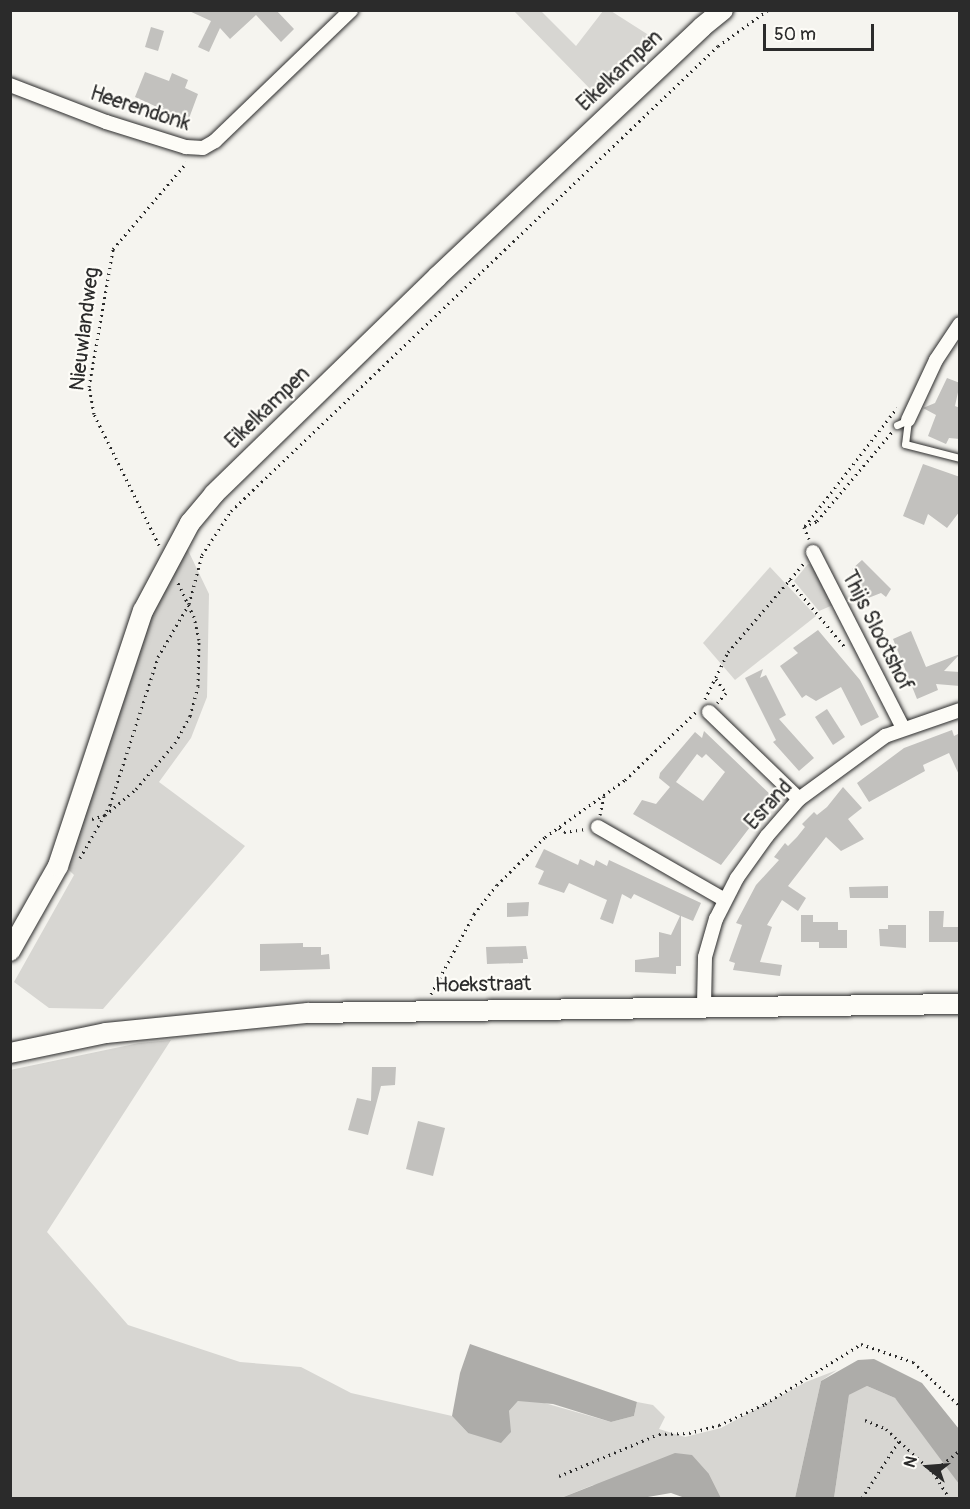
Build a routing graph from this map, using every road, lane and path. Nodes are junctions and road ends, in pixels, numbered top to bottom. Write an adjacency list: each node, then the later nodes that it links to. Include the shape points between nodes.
1 (351, 10): 5 (street, Heerendonk, via 215,141 203,148)
2 (723, 10): 12 (street, Eikelkampen, via 437,277 214,494)
3 (768, 10): 14 (path, via 718,46 231,511 202,555)
4 (10, 85): 5 (street, Heerendonk, via 106,122)
5 (192, 148): 12 (path, Nieuwlandweg, via 187,161 113,249 89,387 94,414)
6 (960, 324): 8 (street)
7 (898, 406): 10 (path)
8 (902, 423): 9 (lane, via 905,444); 10 (path, via 817,521)
9 (960, 458)
10 (804, 527): 11 (path)
11 (813, 552): 13 (path); 18 (street, Thijs Slootshof)
12 (167, 561): 24 (street, Eikelkampen, via 143,611 68,843 44,897)
13 (789, 580): 15 (path); 27 (path, via 728,652 699,709 625,780 545,837 486,898 457,944)
14 (189, 604): 20 (path, via 158,657); 20 (path, via 199,640 200,664 190,716 156,766)
15 (849, 652)
16 (960, 710): 18 (street, Esrand)
17 (709, 712): 19 (street)
18 (903, 728): 19 (street, Esrand, via 885,736)
19 (800, 799): 23 (street, Esrand, via 752,856)
20 (105, 815): 22 (path)
21 (598, 826): 23 (street)
22 (75, 865)
23 (725, 900): 26 (street, Esrand, via 705,957)
24 (10, 951)
25 (960, 1004): 26 (street, Hoekstraat)
26 (704, 1005): 27 (street, Hoekstraat)
27 (424, 1010): 28 (street, Hoekstraat, via 308,1013 172,1024)
28 (10, 1053)
29 (960, 1406): 34 (path, via 913,1362 861,1344 765,1404 719,1425 689,1433 659,1434)
30 (865, 1420): 31 (path, via 874,1421)
31 (899, 1441): 33 (path); 35 (path)
32 (960, 1450): 33 (path)
33 (935, 1470): 36 (path)
34 (559, 1476)
35 (862, 1498)
36 (949, 1498)

